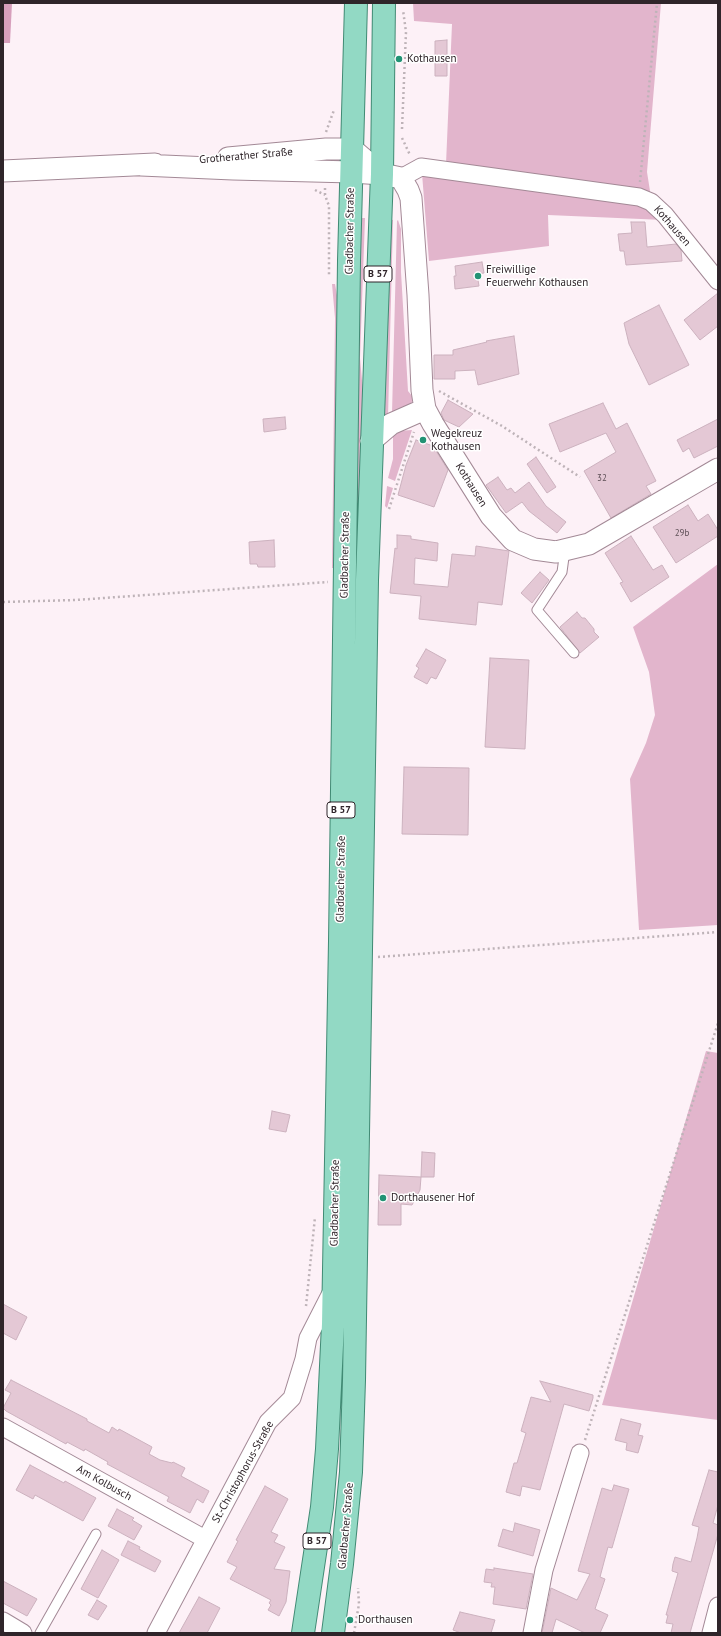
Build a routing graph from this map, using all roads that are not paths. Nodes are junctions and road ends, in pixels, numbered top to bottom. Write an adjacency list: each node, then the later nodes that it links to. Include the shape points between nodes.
1 (356, 3): 3 (main road, Gladbacher Straße / B 57)
2 (384, 3): 7 (main road, Gladbacher Straße / B 57)
3 (352, 149): 4 (street, Grotherather Straße); 6 (main road, Gladbacher Straße / B 57); 7 (street)
4 (141, 165): 5 (street, Grotherather Straße); 6 (street, Grotherather Straße)
5 (3, 171)
6 (352, 172): 7 (street, Grotherather Straße); 14 (main road, Gladbacher Straße / B 57)
7 (400, 174): 8 (street, Kothausen, via 421,167 639,197 651,202 665,215); 9 (street, Kothausen, via 411,198); 10 (main road, Gladbacher Straße / B 57)
8 (718, 281)
9 (425, 409): 10 (street, via 391,424); 12 (street, Kothausen, via 490,516 513,540 534,549 556,552)
10 (371, 441): 25 (main road, Gladbacher Straße / B 57, via 366,580 354,1380 350,1472)
11 (718, 469): 12 (street, Kothausen, via 589,544)
12 (566, 550): 13 (lane, via 562,572 537,610)
13 (574, 653)
14 (333, 1289): 18 (street, St.-Christophorus-Straße, via 308,1338 292,1398 268,1422); 24 (main road, Gladbacher Straße / B 57, via 328,1449)
15 (3, 1427): 18 (street, Am Kolbusch)
16 (580, 1453): 26 (street, via 544,1570)
17 (96, 1534): 22 (lane)
18 (205, 1539): 23 (street, St.-Christophorus-Straße)
19 (718, 1606): 27 (street)
20 (3, 1621): 21 (street)
21 (23, 1633)
22 (40, 1633)
23 (156, 1633)
24 (303, 1633)
25 (333, 1633)
26 (532, 1633)
27 (711, 1633)

